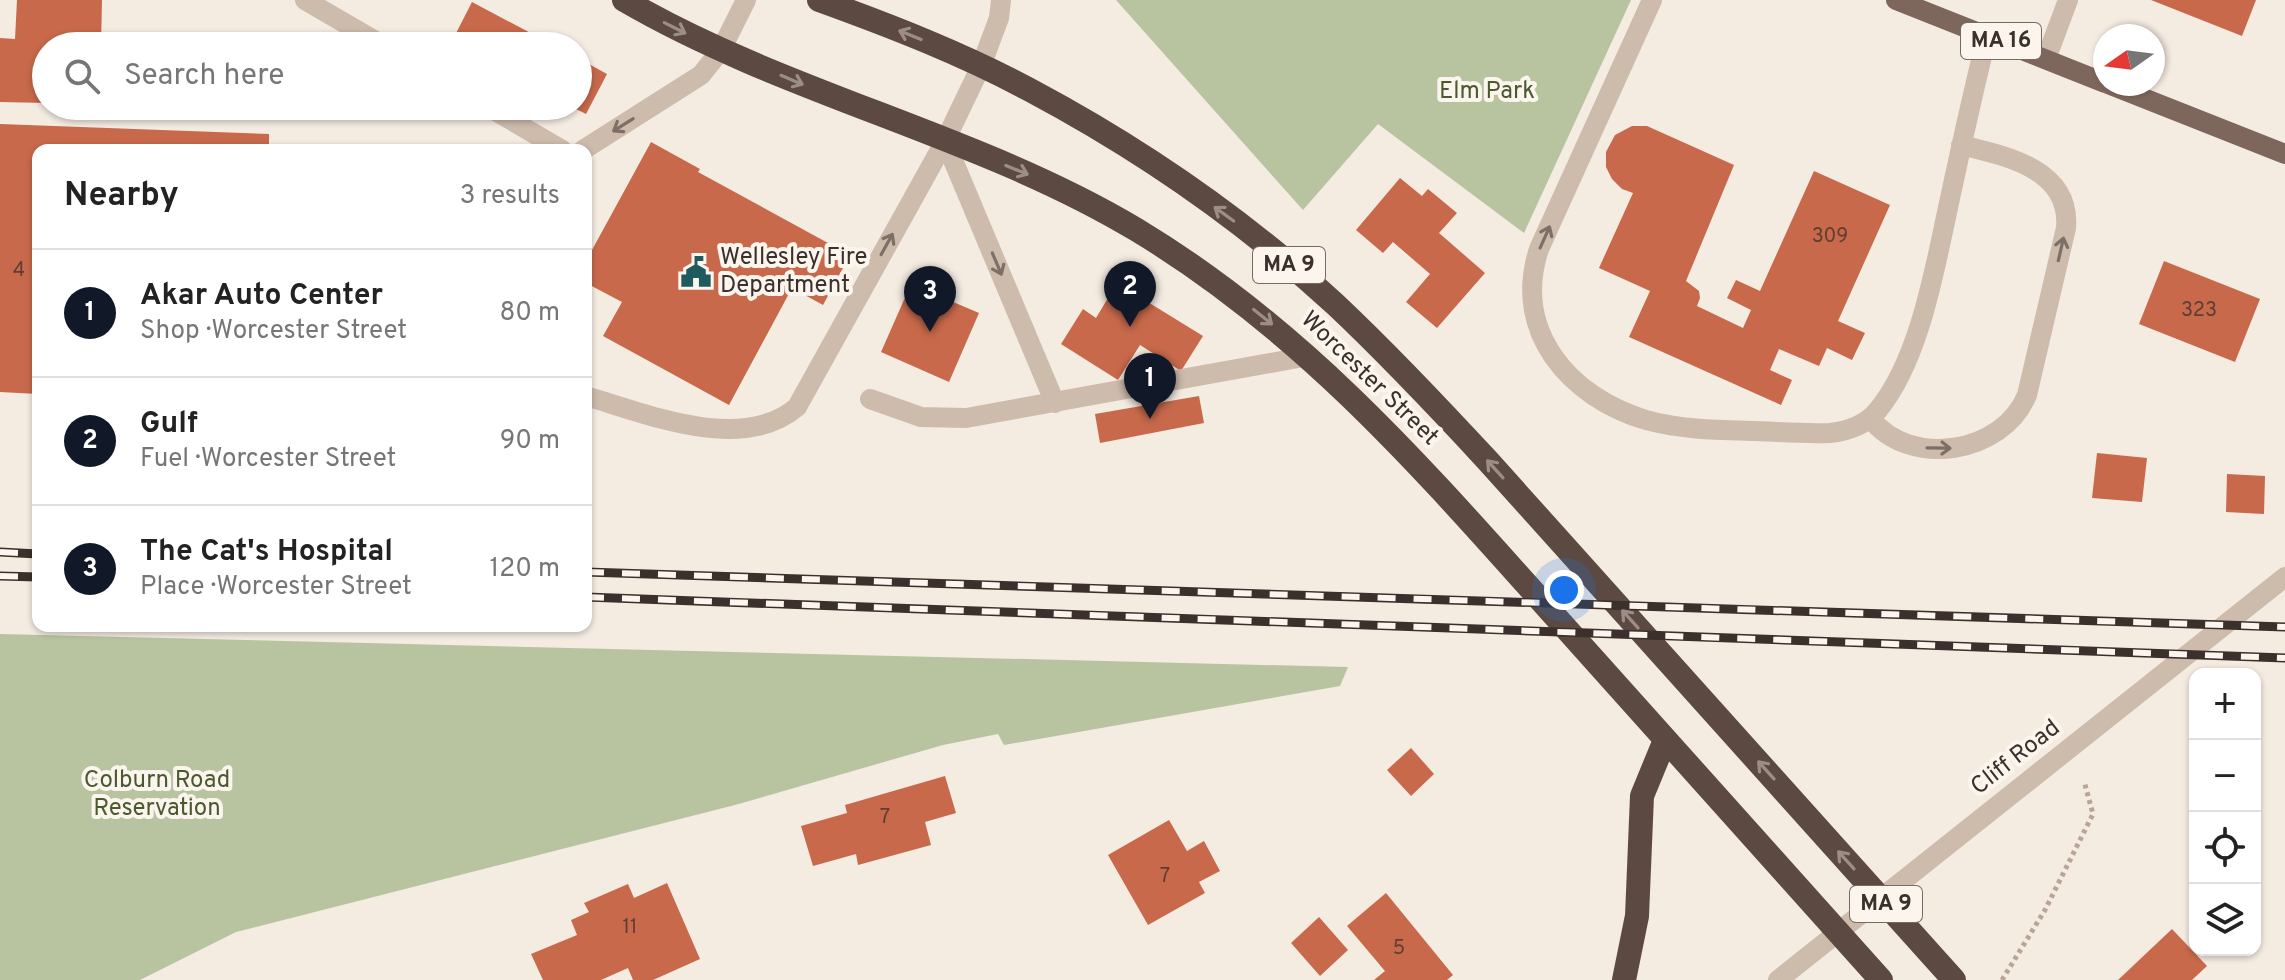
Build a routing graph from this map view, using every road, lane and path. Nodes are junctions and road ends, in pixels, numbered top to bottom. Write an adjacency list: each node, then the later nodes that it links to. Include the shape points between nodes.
1 (305, 0): 9 (street)
2 (746, 0): 11 (street)
3 (819, 0): 13 (highway, Worcester Street / MA 9, one-way to 3)
4 (1001, 0): 13 (street)
5 (1652, 0): 26 (street, one-way to 5, via 1842,431 1816,434 1701,429 1642,419 1611,405 1566,371 1544,343 1533,312 1539,249)
6 (1896, 0): 10 (main road, MA 16)
7 (2068, 0): 12 (street)
8 (625, 1): 11 (highway, Worcester Street / MA 9, one-way to 11)
9 (360, 32)
10 (1987, 36): 12 (main road, MA 16); 20 (street)
11 (721, 50): 17 (highway, Worcester Street / MA 9, one-way to 17); 19 (street, one-way to 19, via 696,79)
12 (2046, 59): 14 (main road, MA 16)
13 (981, 66): 17 (street); 33 (highway, Worcester Street / MA 9, one-way to 13, via 1439,408 1335,304 1258,239 1147,160)
14 (2093, 77)
15 (2140, 96): 21 (main road, MA 16)
16 (511, 120): 18 (street)
17 (945, 141): 22 (highway, Worcester Street / MA 9, one-way to 22, via 1042,180 1136,229 1225,287); 23 (street, one-way to 17, via 701,427 724,429 787,415 805,397); 25 (street, one-way to 25)
18 (552, 144)
19 (592, 144)
20 (1961, 145): 26 (street, via 1920,321 1892,388); 26 (street, one-way to 20, via 1902,442 1948,448 1983,440 2003,428 2014,420 2027,395 2066,228 2064,199 2054,184 2019,162)
21 (2285, 154)
22 (1309, 356): 25 (street); 28 (highway, Worcester Street / MA 9, via 1474,526)
23 (592, 398)
24 (870, 399): 25 (street, via 906,414 936,418)
25 (1055, 403)
26 (1870, 418)
27 (2285, 577): 31 (street, Cliff Road)
28 (1665, 740): 30 (highway, via 1642,796 1640,886); 32 (highway, Worcester Street / MA 9)
29 (2084, 781): 34 (path, via 2093,814 2045,910)
30 (1624, 980)
31 (1778, 980)
32 (1881, 980)
33 (1954, 980)
34 (2002, 980)

